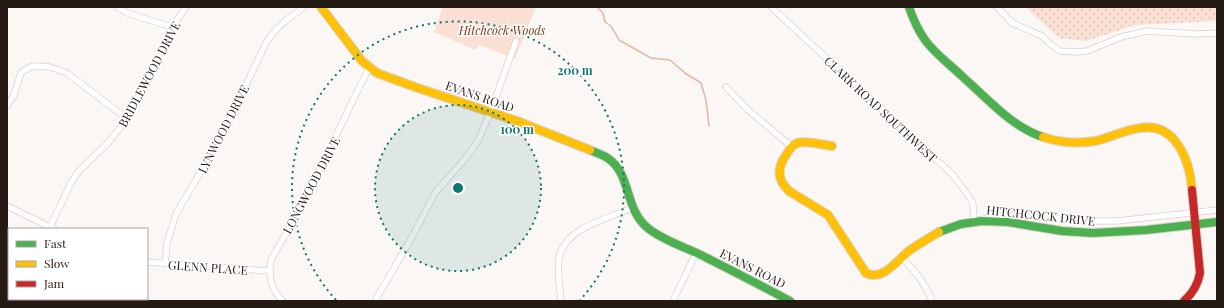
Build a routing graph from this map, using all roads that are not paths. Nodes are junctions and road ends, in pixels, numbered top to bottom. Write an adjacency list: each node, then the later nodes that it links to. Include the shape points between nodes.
1 (117, 7): 8 (street, via 127,13)
2 (186, 7): 8 (street, BRIDLEWOOD DRIVE)
3 (304, 7): 29 (street, LYNWOOD DRIVE, via 282,23 267,41 221,137 176,214 167,243)
4 (321, 7): 11 (street, EVANS ROAD)
5 (771, 7): 22 (street, CLARK ROAD SOUTHWEST, via 953,175 972,201)
6 (909, 7): 21 (street, via 926,41 945,61 1004,115 1033,133 1058,141 1077,143 1149,126 1169,135 1188,162)
7 (997, 7): 9 (street, via 1012,23 1042,36 1060,50 1076,52 1087,51 1121,37 1147,31)
8 (172, 27): 15 (street, BRIDLEWOOD DRIVE, via 148,80)
9 (1217, 33)
10 (516, 40): 14 (street)
11 (369, 68): 14 (street, EVANS ROAD, via 383,76); 30 (street, LONGWOOD DRIVE, via 308,194 271,260)
12 (726, 87): 17 (street, via 748,110)
13 (7, 106): 15 (street, via 14,95 20,73 30,67 50,67 67,73)
14 (490, 113): 19 (street, EVANS ROAD, via 581,146 609,159 624,179); 32 (street, via 473,149 435,193)
15 (126, 118): 25 (street, BRIDLEWOOD DRIVE, via 108,143 77,174)
16 (832, 146): 17 (street, via 798,143)
17 (792, 147): 27 (street, via 779,166 778,175 782,184 828,215 866,273 880,273)
18 (7, 206): 25 (street)
19 (632, 208): 26 (street, EVANS ROAD, via 650,229); 33 (street, via 586,227 565,244 559,262)
20 (1217, 210): 21 (street, HITCHCOCK DRIVE)
21 (1194, 213): 22 (street, HITCHCOCK DRIVE, via 1116,221 1001,215); 24 (street)
22 (977, 221): 24 (street, HITCHCOCK DRIVE, via 1015,222 1057,231 1087,233 1130,232); 27 (street, via 944,230)
23 (1217, 222): 24 (street, HITCHCOCK DRIVE)
24 (1196, 225): 37 (street, via 1200,274 1194,291)
25 (52, 228)
26 (696, 253): 34 (street); 35 (street, EVANS ROAD)
27 (902, 258): 36 (street, via 920,278)
28 (148, 262): 29 (street, GLENN PLACE)
29 (166, 264): 30 (street, GLENN PLACE)
30 (269, 271): 31 (street, via 273,287)
31 (283, 301)
32 (374, 301)
33 (561, 301)
34 (673, 301)
35 (790, 301)
36 (932, 301)
37 (1184, 301)

